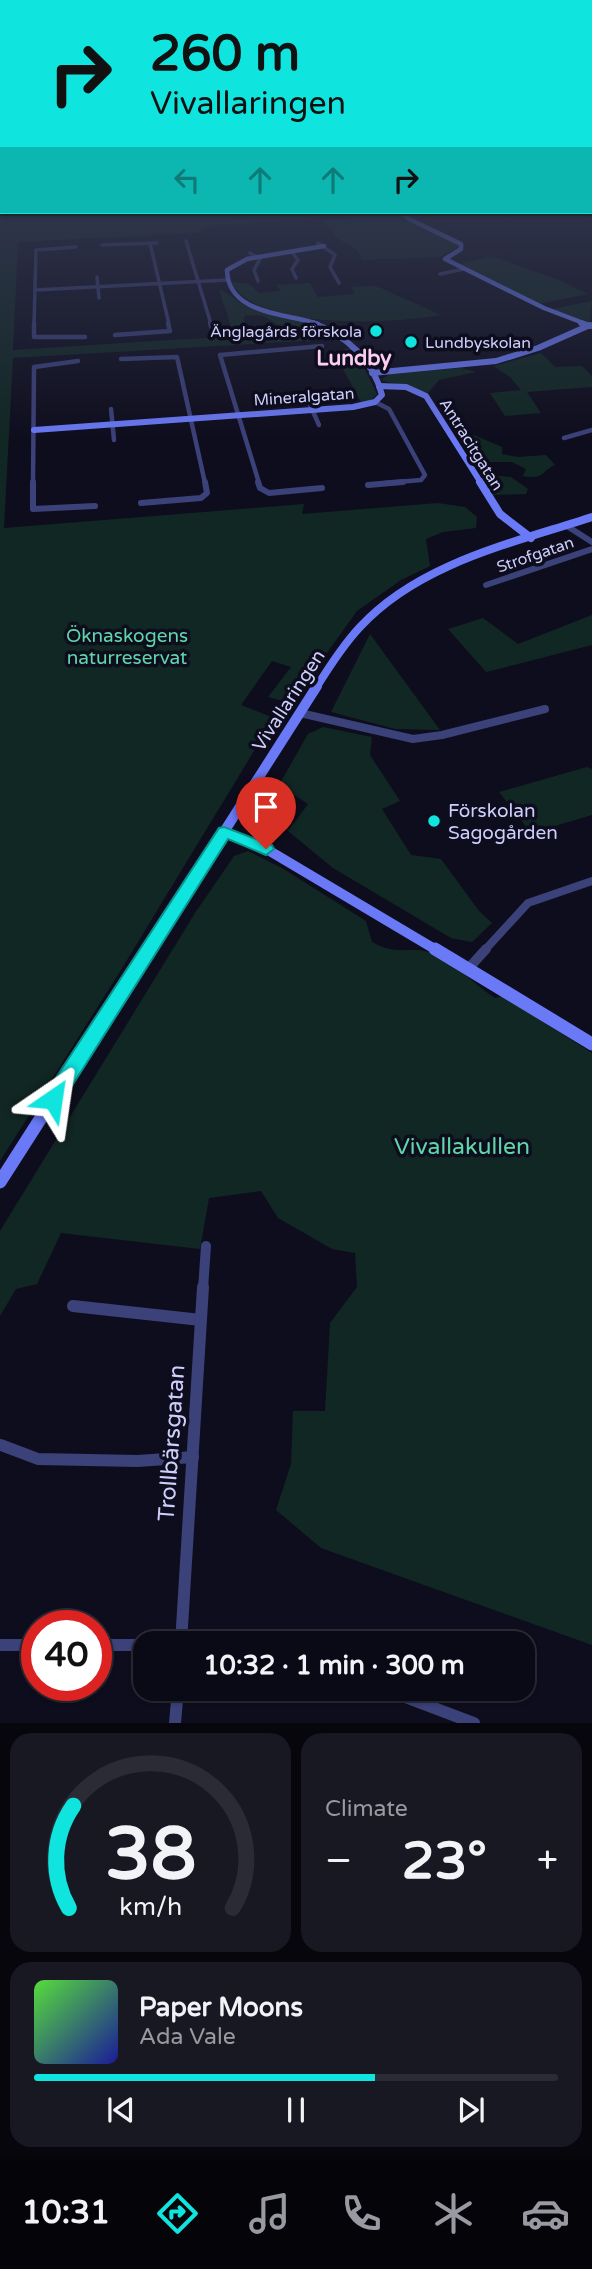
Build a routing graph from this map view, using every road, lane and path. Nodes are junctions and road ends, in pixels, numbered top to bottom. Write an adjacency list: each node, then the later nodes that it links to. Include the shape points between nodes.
1 (35, 280): 10 (street)
2 (97, 280): 9 (street)
3 (158, 280): 8 (street)
4 (216, 280): 7 (street)
5 (228, 280): 19 (street, Mineralgatan, via 236,297 246,303 343,335 358,347)
6 (487, 280): 12 (street)
7 (198, 281): 8 (street); 13 (street)
8 (159, 284): 9 (street); 14 (street, via 170,331)
9 (98, 287): 10 (street); 11 (street)
10 (35, 290): 15 (street, via 35,338)
11 (99, 298)
12 (591, 325): 19 (street, via 496,360)
13 (212, 329)
14 (116, 335)
15 (85, 337)
16 (321, 346): 25 (street, via 221,353)
17 (121, 359): 26 (street, via 177,357)
18 (78, 362): 30 (street, via 34,367)
19 (372, 373): 20 (street, Mineralgatan)
20 (380, 386): 22 (street, Mineralgatan, via 382,395); 39 (street, Antracitgatan, via 406,387 426,396 500,514)
21 (306, 396): 24 (street)
22 (375, 402): 24 (street, Mineralgatan); 33 (street, via 389,409 425,475 421,480)
23 (111, 409): 27 (street)
24 (312, 410): 25 (street, Mineralgatan); 28 (street)
25 (238, 415): 26 (street, Mineralgatan); 34 (street, via 262,490)
26 (190, 418): 27 (street, Mineralgatan); 35 (street, via 207,494)
27 (112, 424): 30 (street, Mineralgatan); 32 (street)
28 (319, 425)
29 (592, 429): 31 (street)
30 (34, 430): 36 (street, via 33,509)
31 (564, 438)
32 (114, 440)
33 (368, 485)
34 (322, 488)
35 (141, 503)
36 (95, 506)
37 (592, 517): 38 (street, Vivallaringen)
38 (566, 526): 39 (street, Vivallaringen); 40 (street, Strofgatan)
39 (531, 538): 44 (street, Vivallaringen, via 440,570 388,599 351,634)
40 (592, 542)
41 (592, 549): 42 (street, Strofgatan)
42 (486, 585)
43 (545, 709): 44 (street, via 413,739)
44 (300, 713): 45 (street, Vivallaringen)
45 (224, 832): 47 (street, via 286,860); 49 (street, Vivallaringen)
46 (592, 881): 47 (street, via 528,903)
47 (468, 968): 48 (street)
48 (592, 1044)
49 (0, 1182)
50 (206, 1246): 52 (street, Trollbärsgatan)
51 (73, 1306): 52 (street)
52 (201, 1320): 54 (street, Trollbärsgatan)
53 (1, 1445): 54 (street, via 38,1459)
54 (193, 1457): 55 (street, Trollbärsgatan)
55 (182, 1631)
56 (0, 1645): 57 (street)
57 (21, 1645)
58 (112, 1645): 59 (street)
59 (133, 1645)
60 (177, 1701): 62 (street)
61 (416, 1701): 63 (street)
62 (175, 1723)
63 (474, 1723)

